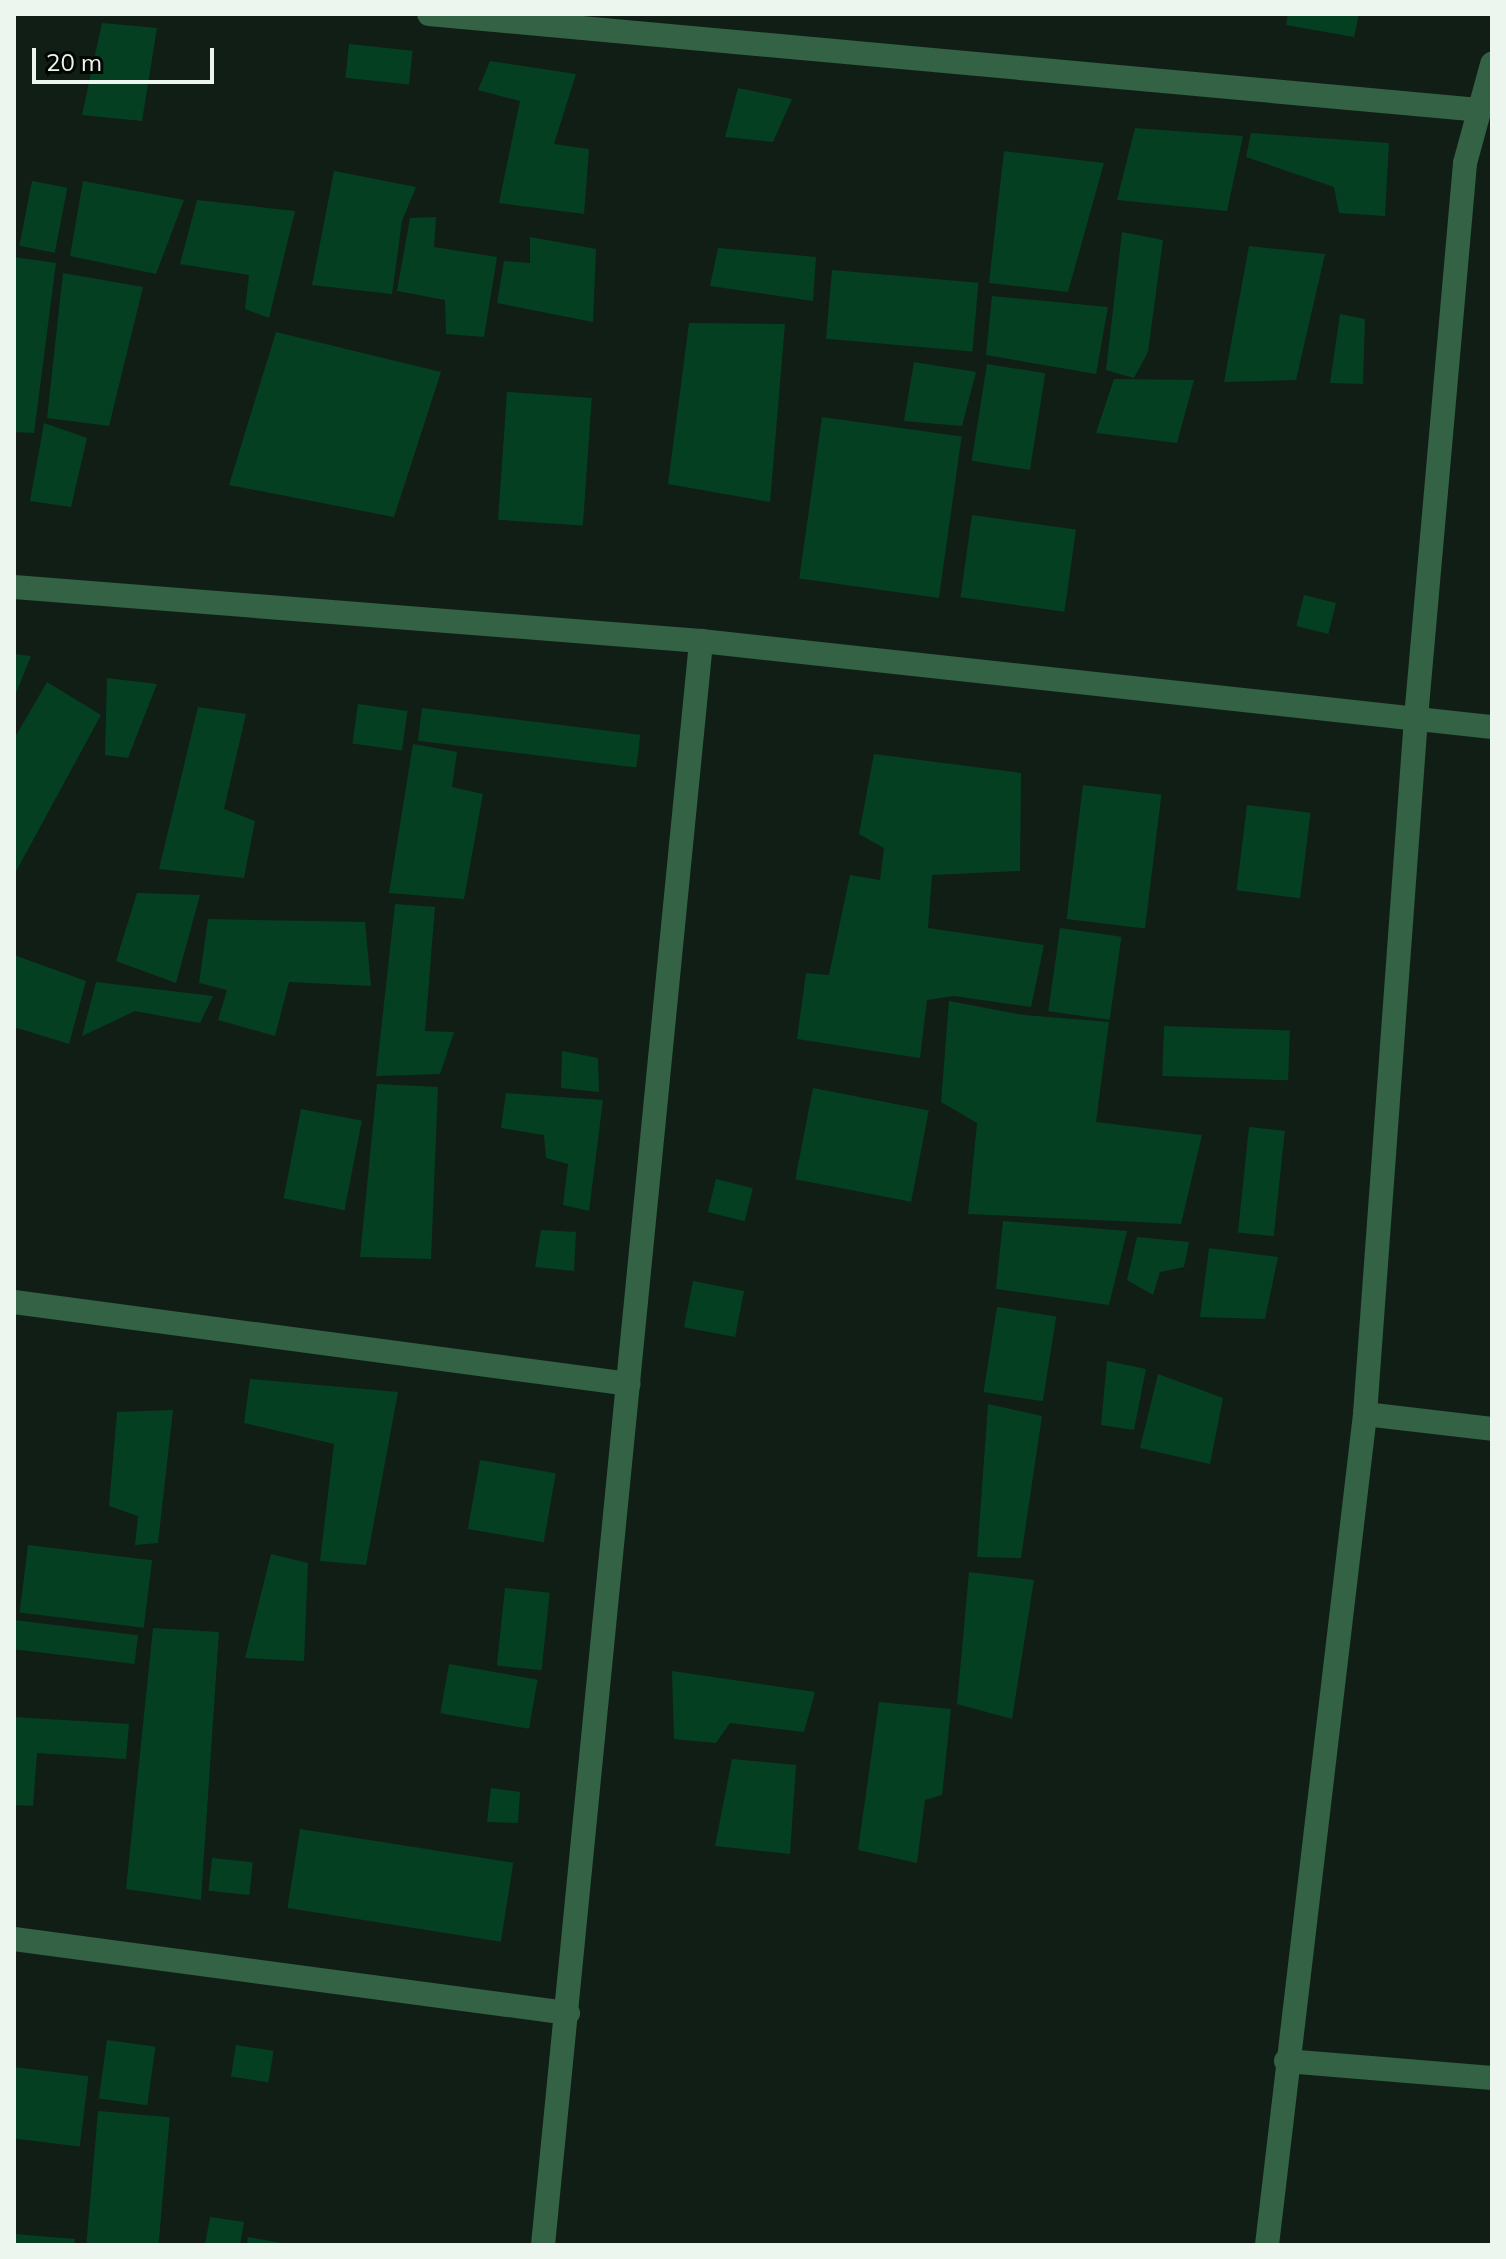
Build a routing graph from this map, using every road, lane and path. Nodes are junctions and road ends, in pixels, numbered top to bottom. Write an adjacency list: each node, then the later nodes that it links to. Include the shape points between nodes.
1 (429, 14): 3 (street)
2 (1492, 64): 3 (street)
3 (1479, 110): 5 (street)
4 (1492, 150): 5 (street)
5 (1465, 163): 8 (street)
6 (14, 587): 7 (street)
7 (701, 641): 8 (street); 11 (street)
8 (1416, 718): 9 (street); 12 (street)
9 (1492, 727)
10 (14, 1302): 11 (street)
11 (629, 1384): 15 (street)
12 (1365, 1414): 13 (street); 16 (street)
13 (1492, 1429)
14 (14, 1939): 15 (street)
15 (568, 2013): 18 (street)
16 (1286, 2061): 17 (street); 19 (street)
17 (1492, 2078)
18 (543, 2245)
19 (1267, 2245)

